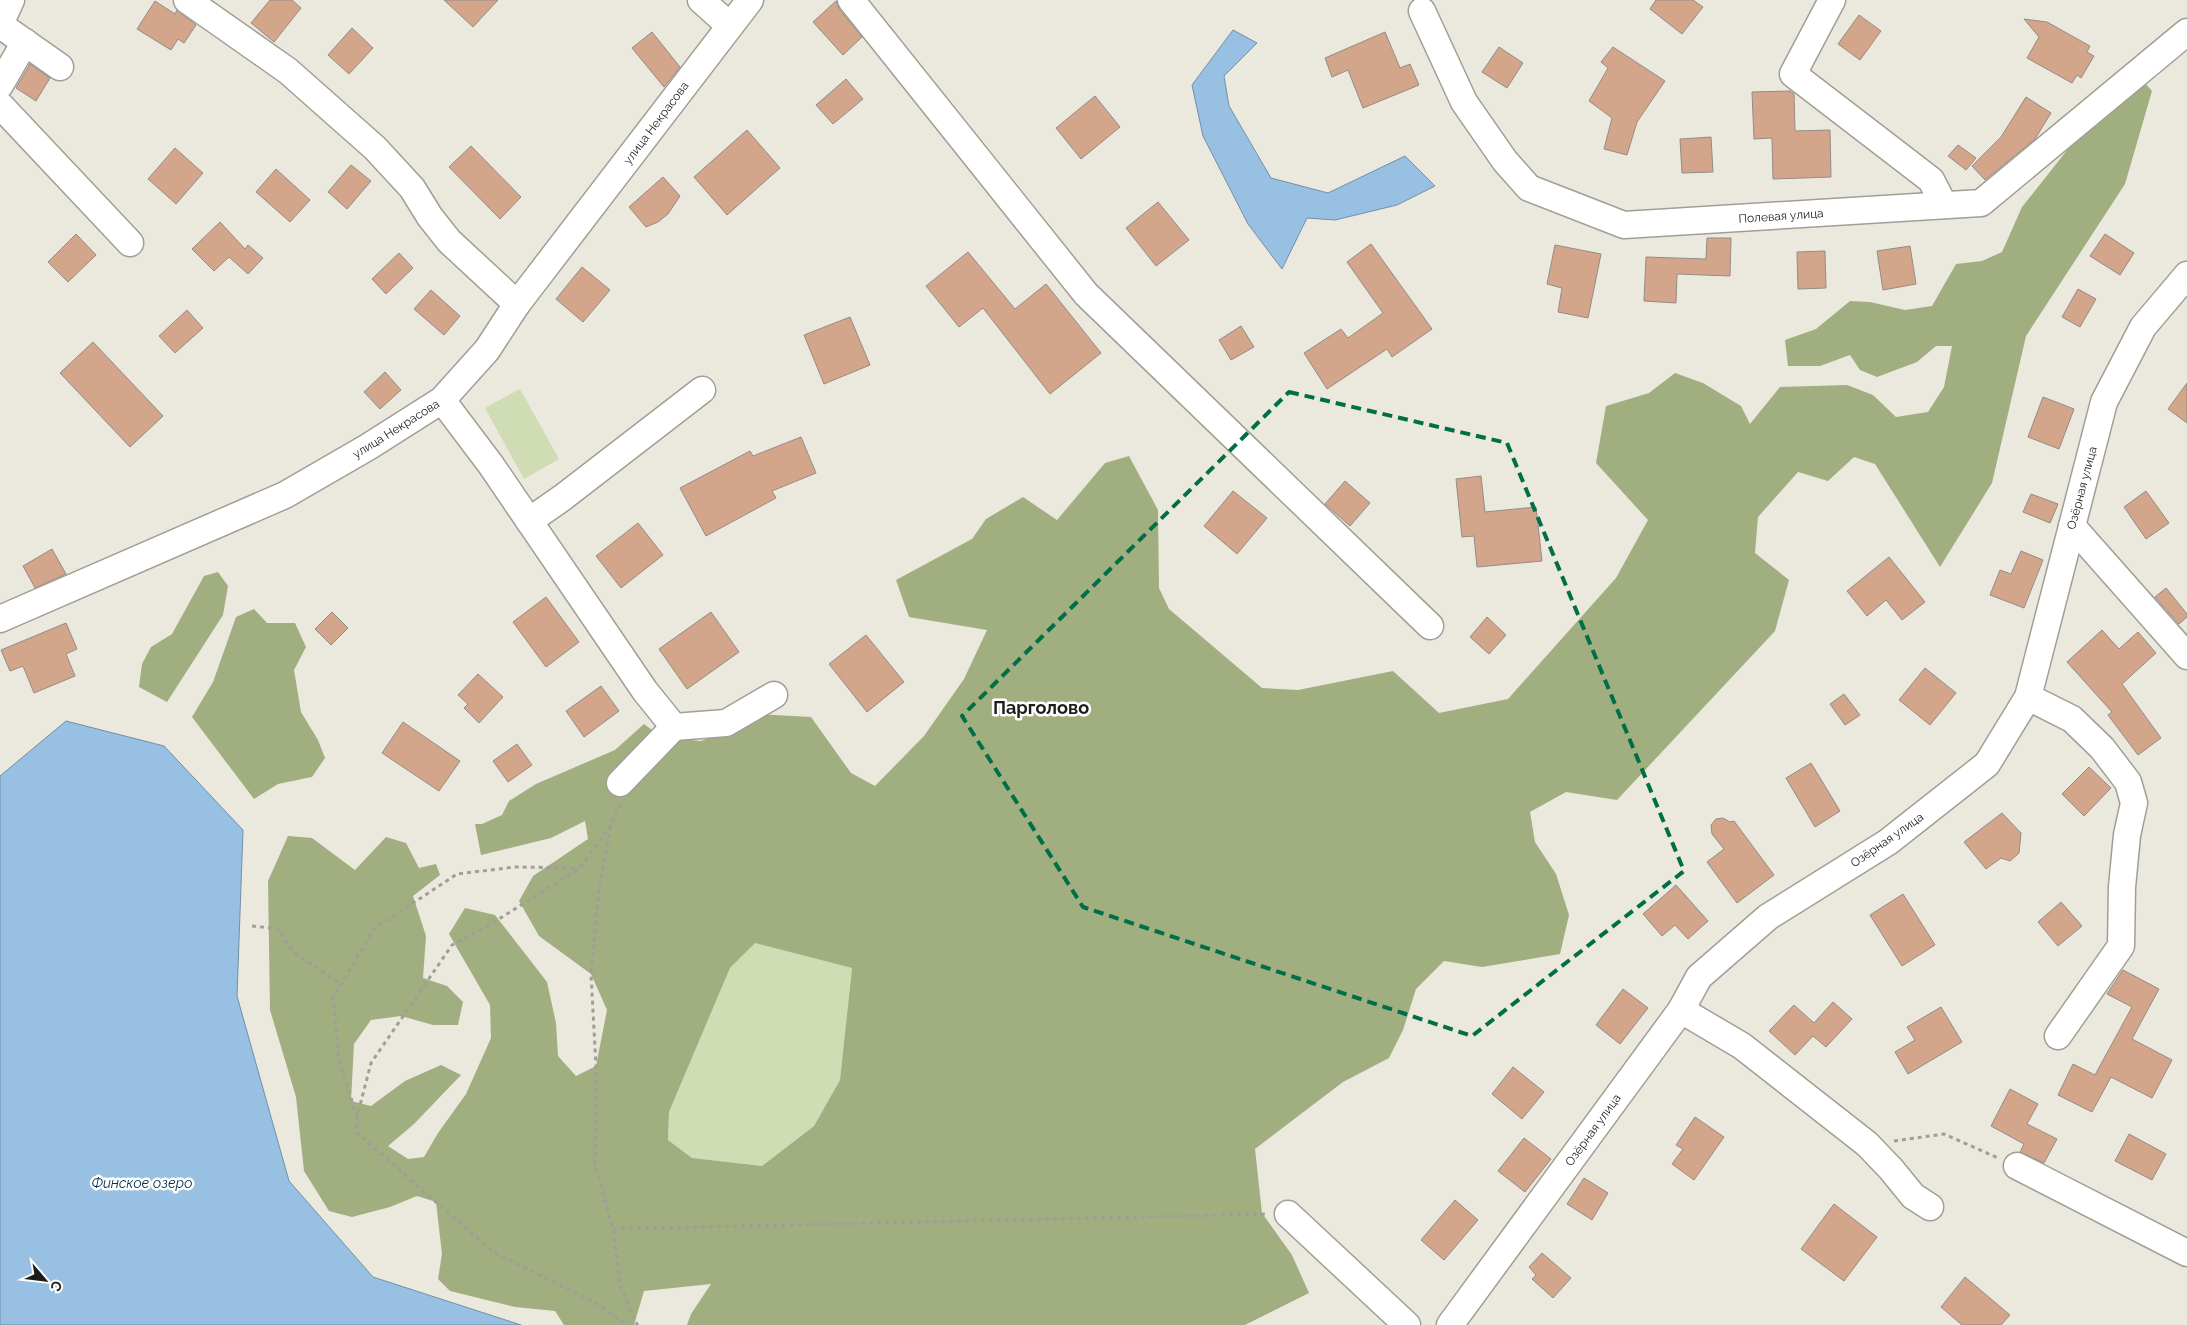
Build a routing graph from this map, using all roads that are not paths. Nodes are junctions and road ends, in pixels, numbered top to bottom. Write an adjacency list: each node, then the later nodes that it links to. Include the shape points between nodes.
1 (11, 0): 8 (street)
2 (187, 0): 18 (street, via 288,71 375,148 412,188 449,241)
3 (701, 0): 9 (street)
4 (750, 0): 9 (street, улица Некрасова)
5 (851, 0): 24 (street, via 1086,294)
6 (1832, 0): 15 (street, via 1793,74 1931,180)
7 (1422, 11): 15 (street, Полевая улица, via 1464,102 1529,188 1624,225)
8 (0, 24): 11 (street)
9 (730, 26): 18 (street, улица Некрасова)
10 (2187, 32): 15 (street, Полевая улица, via 1982,203)
11 (25, 42): 12 (street); 13 (street)
12 (60, 67)
13 (0, 84)
14 (0, 106): 16 (street)
15 (1944, 205)
16 (130, 243)
17 (2187, 274): 22 (street, Озёрная улица, via 2143,327 2104,402)
18 (517, 304): 20 (street, улица Некрасова, via 487,350)
19 (702, 390): 21 (street)
20 (442, 400): 21 (street, via 492,465); 23 (street, улица Некрасова, via 285,495)
21 (529, 521): 28 (street)
22 (2072, 526): 25 (street); 27 (street, Озёрная улица)
23 (0, 619)
24 (1430, 626)
25 (2187, 656)
26 (774, 695): 28 (street, via 726,723)
27 (2028, 698): 30 (street, Озёрная улица, via 1986,764 1888,842 1768,917 1699,976); 31 (street, via 2072,720 2102,748 2128,782 2134,803 2122,887 2121,946)
28 (674, 727): 29 (street)
29 (620, 783)
30 (1680, 1010): 33 (street, via 1742,1046 1866,1144 1913,1196); 37 (street, Озёрная улица)
31 (2058, 1036)
32 (2017, 1166): 35 (street)
33 (1930, 1207)
34 (1288, 1214): 36 (street)
35 (2187, 1254)
36 (1407, 1325)
37 (1450, 1325)

